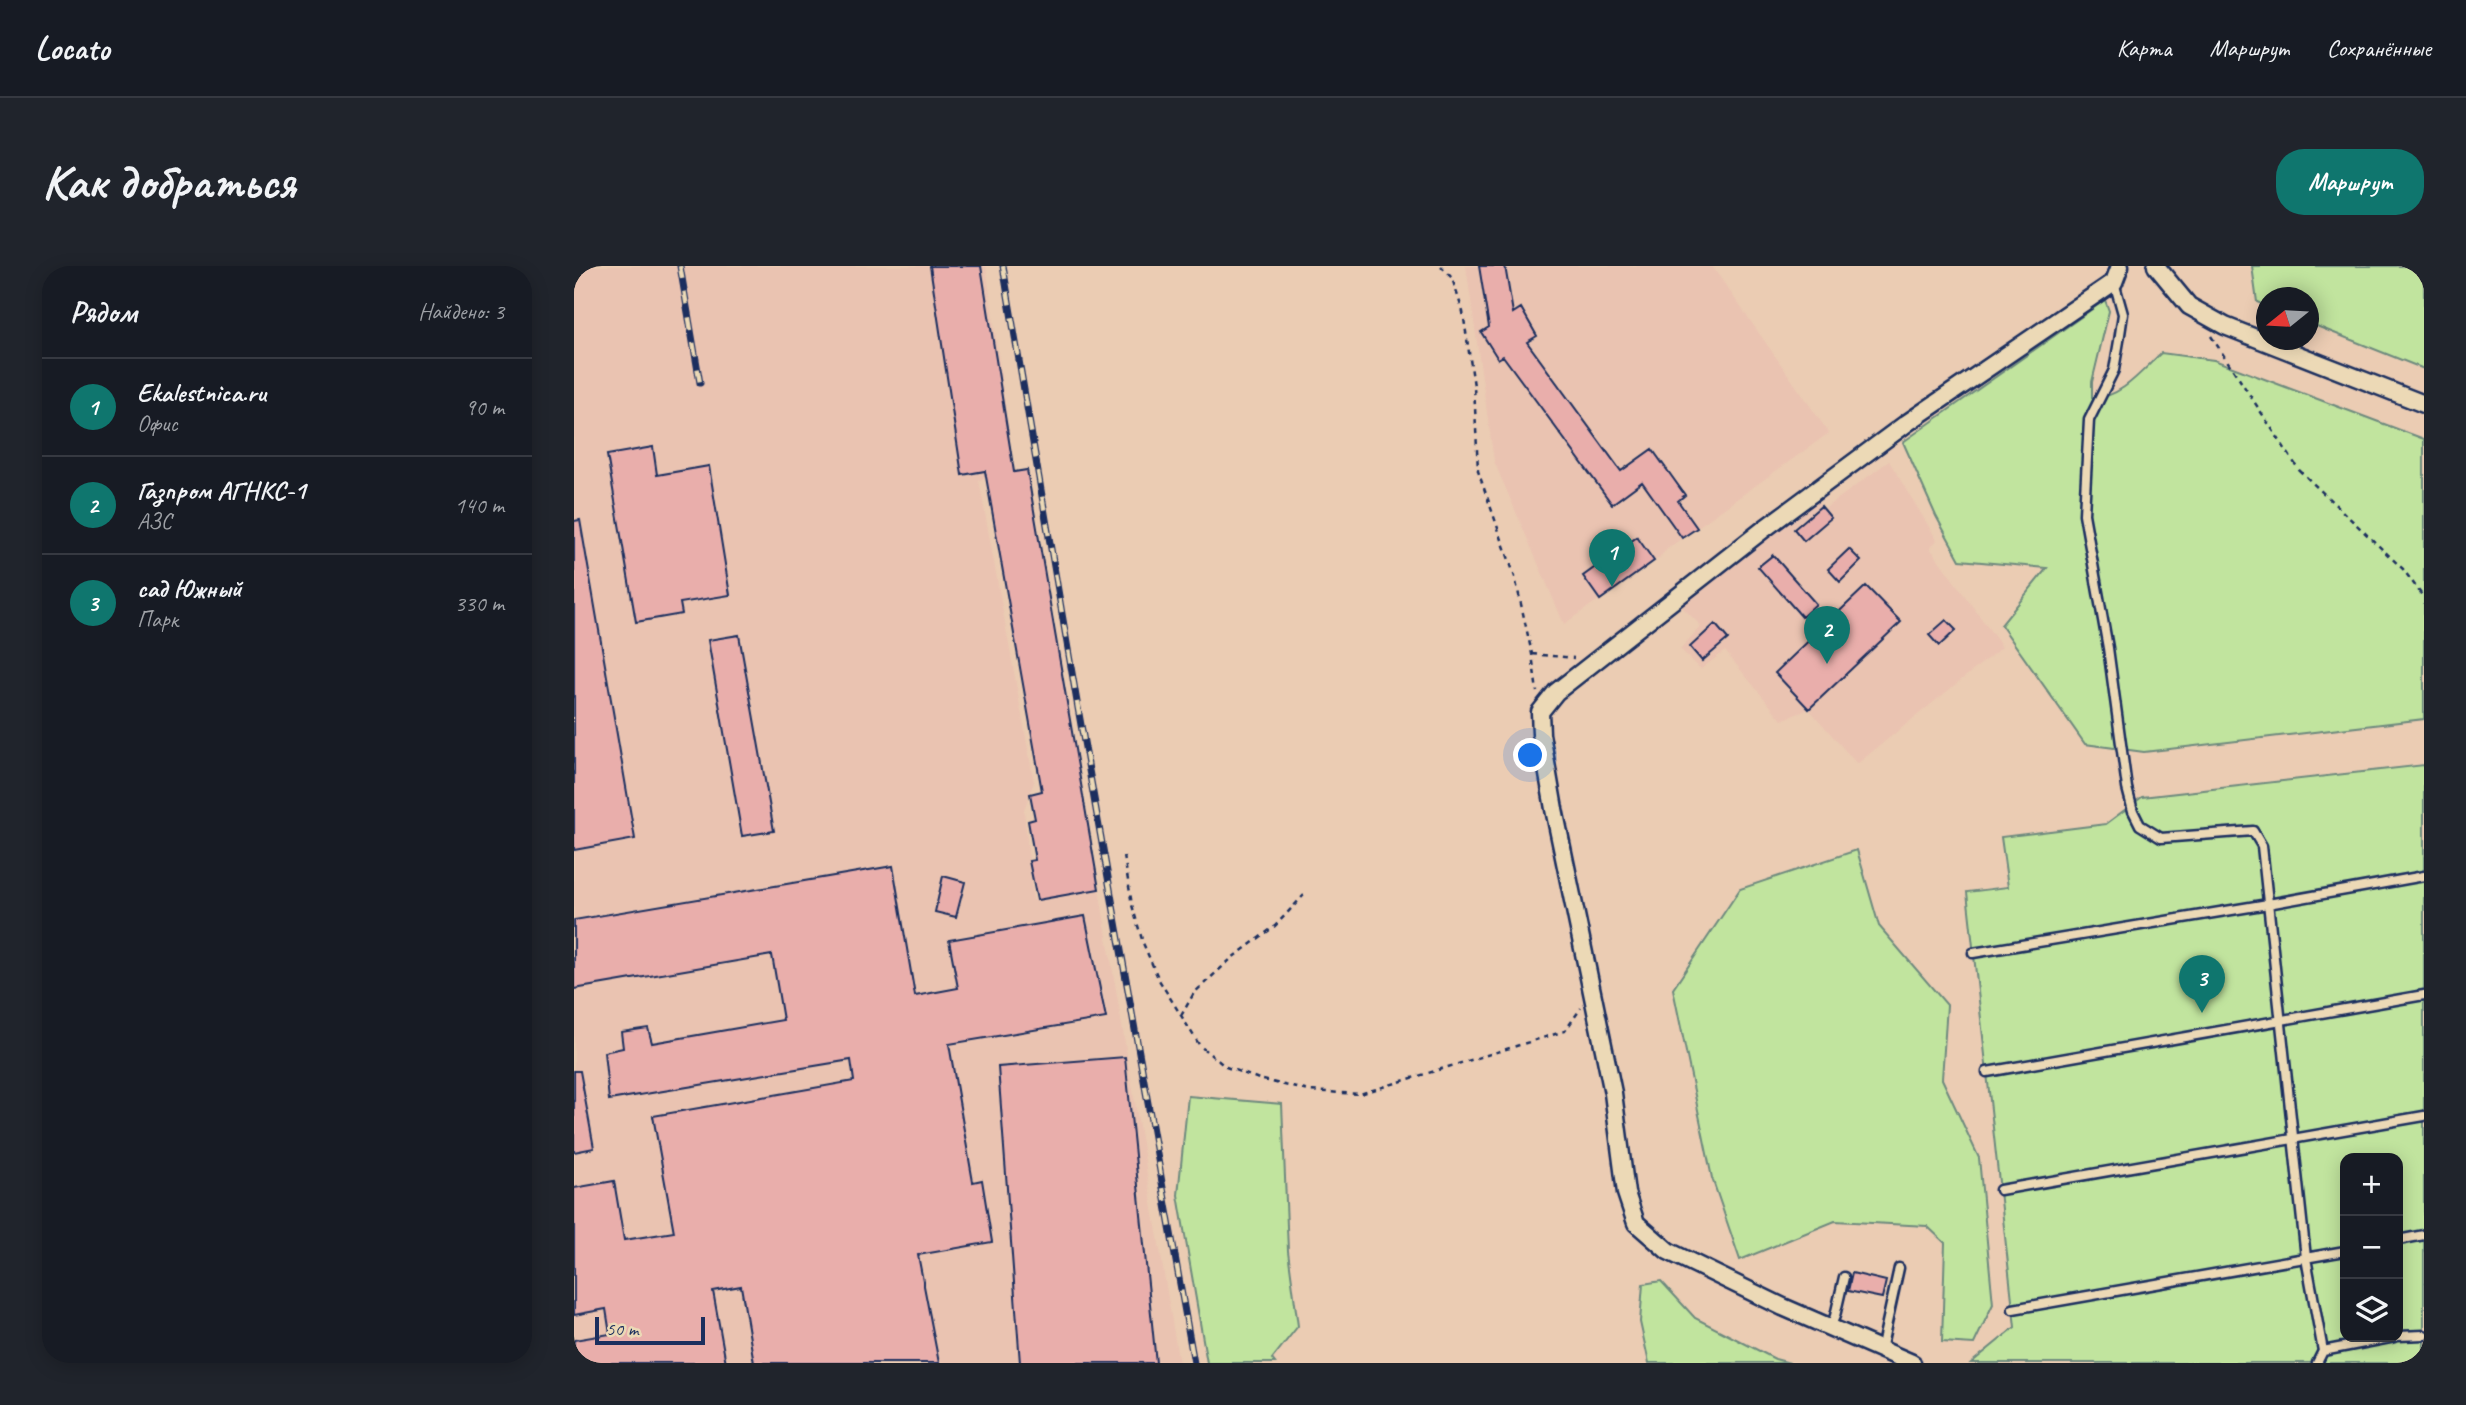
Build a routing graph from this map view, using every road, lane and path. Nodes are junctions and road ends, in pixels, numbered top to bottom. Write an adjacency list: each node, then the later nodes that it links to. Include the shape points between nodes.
1 (1441, 266): 8 (path, via 1452,278 1462,312 1474,386 1478,471 1515,577)
2 (2120, 266): 4 (street)
3 (2156, 266): 6 (street, via 2189,306 2225,326)
4 (2114, 282): 9 (street, via 1907,423); 14 (lane, via 2123,314 2114,370 2090,420 2084,514 2127,788 2140,825 2161,838 2253,831 2262,846)
5 (2204, 327): 7 (path, via 2299,470 2403,569)
6 (2424, 404)
7 (2424, 598)
8 (1532, 654): 9 (path); 10 (path)
9 (1595, 661): 10 (street, via 1556,692)
10 (1540, 712): 16 (street, via 1554,809)
11 (1124, 856): 18 (path, via 1143,943)
12 (2424, 876): 14 (lane)
13 (1304, 895): 18 (path, via 1275,926 1194,993)
14 (2268, 904): 15 (lane); 19 (lane)
15 (1973, 953)
16 (1592, 991): 18 (path, via 1565,1031 1360,1094 1308,1091 1226,1067 1200,1046); 31 (street, via 1614,1093 1626,1193 1636,1223 1668,1251)
17 (2424, 995): 19 (lane)
18 (1181, 1016)
19 (2281, 1021): 20 (lane); 22 (lane)
20 (1987, 1072)
21 (2424, 1116): 22 (lane)
22 (2293, 1140): 23 (lane); 27 (lane)
23 (2000, 1190)
24 (2424, 1235): 25 (lane)
25 (2403, 1239)
26 (2340, 1252): 27 (lane)
27 (2306, 1258): 30 (lane); 36 (lane)
28 (1899, 1268): 35 (lane)
29 (1844, 1277): 31 (lane)
30 (2013, 1309)
31 (1830, 1328): 35 (street)
32 (2424, 1335): 33 (lane)
33 (2403, 1336)
34 (2367, 1342): 36 (lane)
35 (1881, 1350): 37 (street)
36 (2323, 1351): 38 (lane)
37 (1912, 1363)
38 (2317, 1363)

